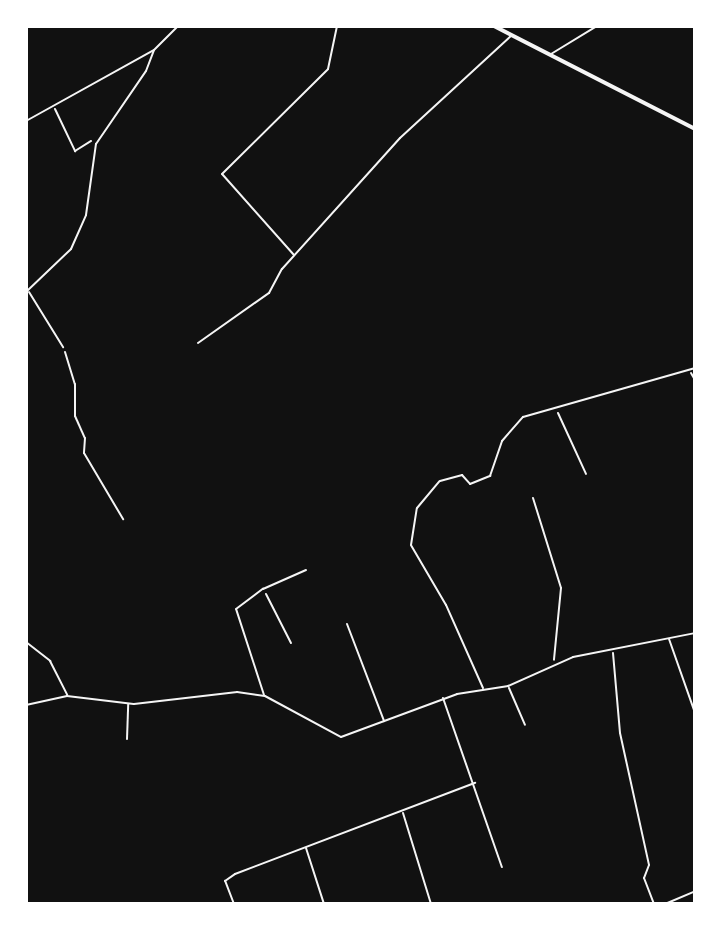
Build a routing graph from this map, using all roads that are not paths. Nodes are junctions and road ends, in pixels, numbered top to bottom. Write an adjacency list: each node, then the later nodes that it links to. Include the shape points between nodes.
1 (178, 26): 6 (lane)
2 (337, 26): 10 (lane, via 331,34 328,69 222,174)
3 (494, 26): 5 (street)
4 (597, 26): 7 (lane)
5 (512, 35): 7 (street); 10 (lane, via 400,138)
6 (154, 50): 8 (lane, via 52,102); 11 (lane, via 146,71 96,144 84,224 64,260)
7 (550, 55): 9 (street)
8 (26, 121)
9 (695, 129)
10 (294, 255): 12 (lane, via 269,293)
11 (27, 291): 13 (lane)
12 (198, 343)
13 (63, 347)
14 (695, 368): 15 (lane)
15 (690, 372): 16 (lane); 24 (lane, via 623,385 527,415 495,455 490,476 470,484 462,475 440,481 417,510 411,545 446,605)
16 (695, 380)
17 (306, 570): 26 (lane, via 263,589 235,614)
18 (347, 624): 31 (lane)
19 (695, 633): 20 (lane)
20 (669, 638): 22 (lane); 30 (lane)
21 (26, 642): 25 (lane, via 50,661)
22 (613, 653): 23 (lane, via 554,664); 42 (lane, via 620,733 649,865 644,878)
23 (508, 686): 24 (lane); 32 (lane)
24 (484, 689): 27 (lane)
25 (67, 696): 28 (lane); 29 (lane)
26 (265, 696): 28 (lane, via 237,692); 31 (lane, via 338,737)
27 (443, 698): 31 (lane); 34 (lane)
28 (129, 703): 33 (lane)
29 (26, 705)
30 (695, 713)
31 (384, 722)
32 (525, 725)
33 (127, 739)
34 (475, 783): 35 (lane); 37 (lane)
35 (402, 812): 36 (lane); 41 (lane)
36 (306, 848): 39 (lane, via 230,876 226,886); 40 (lane)
37 (502, 867)
38 (695, 891): 43 (lane)
39 (234, 904)
40 (324, 904)
41 (431, 904)
42 (654, 904)
43 (665, 904)

